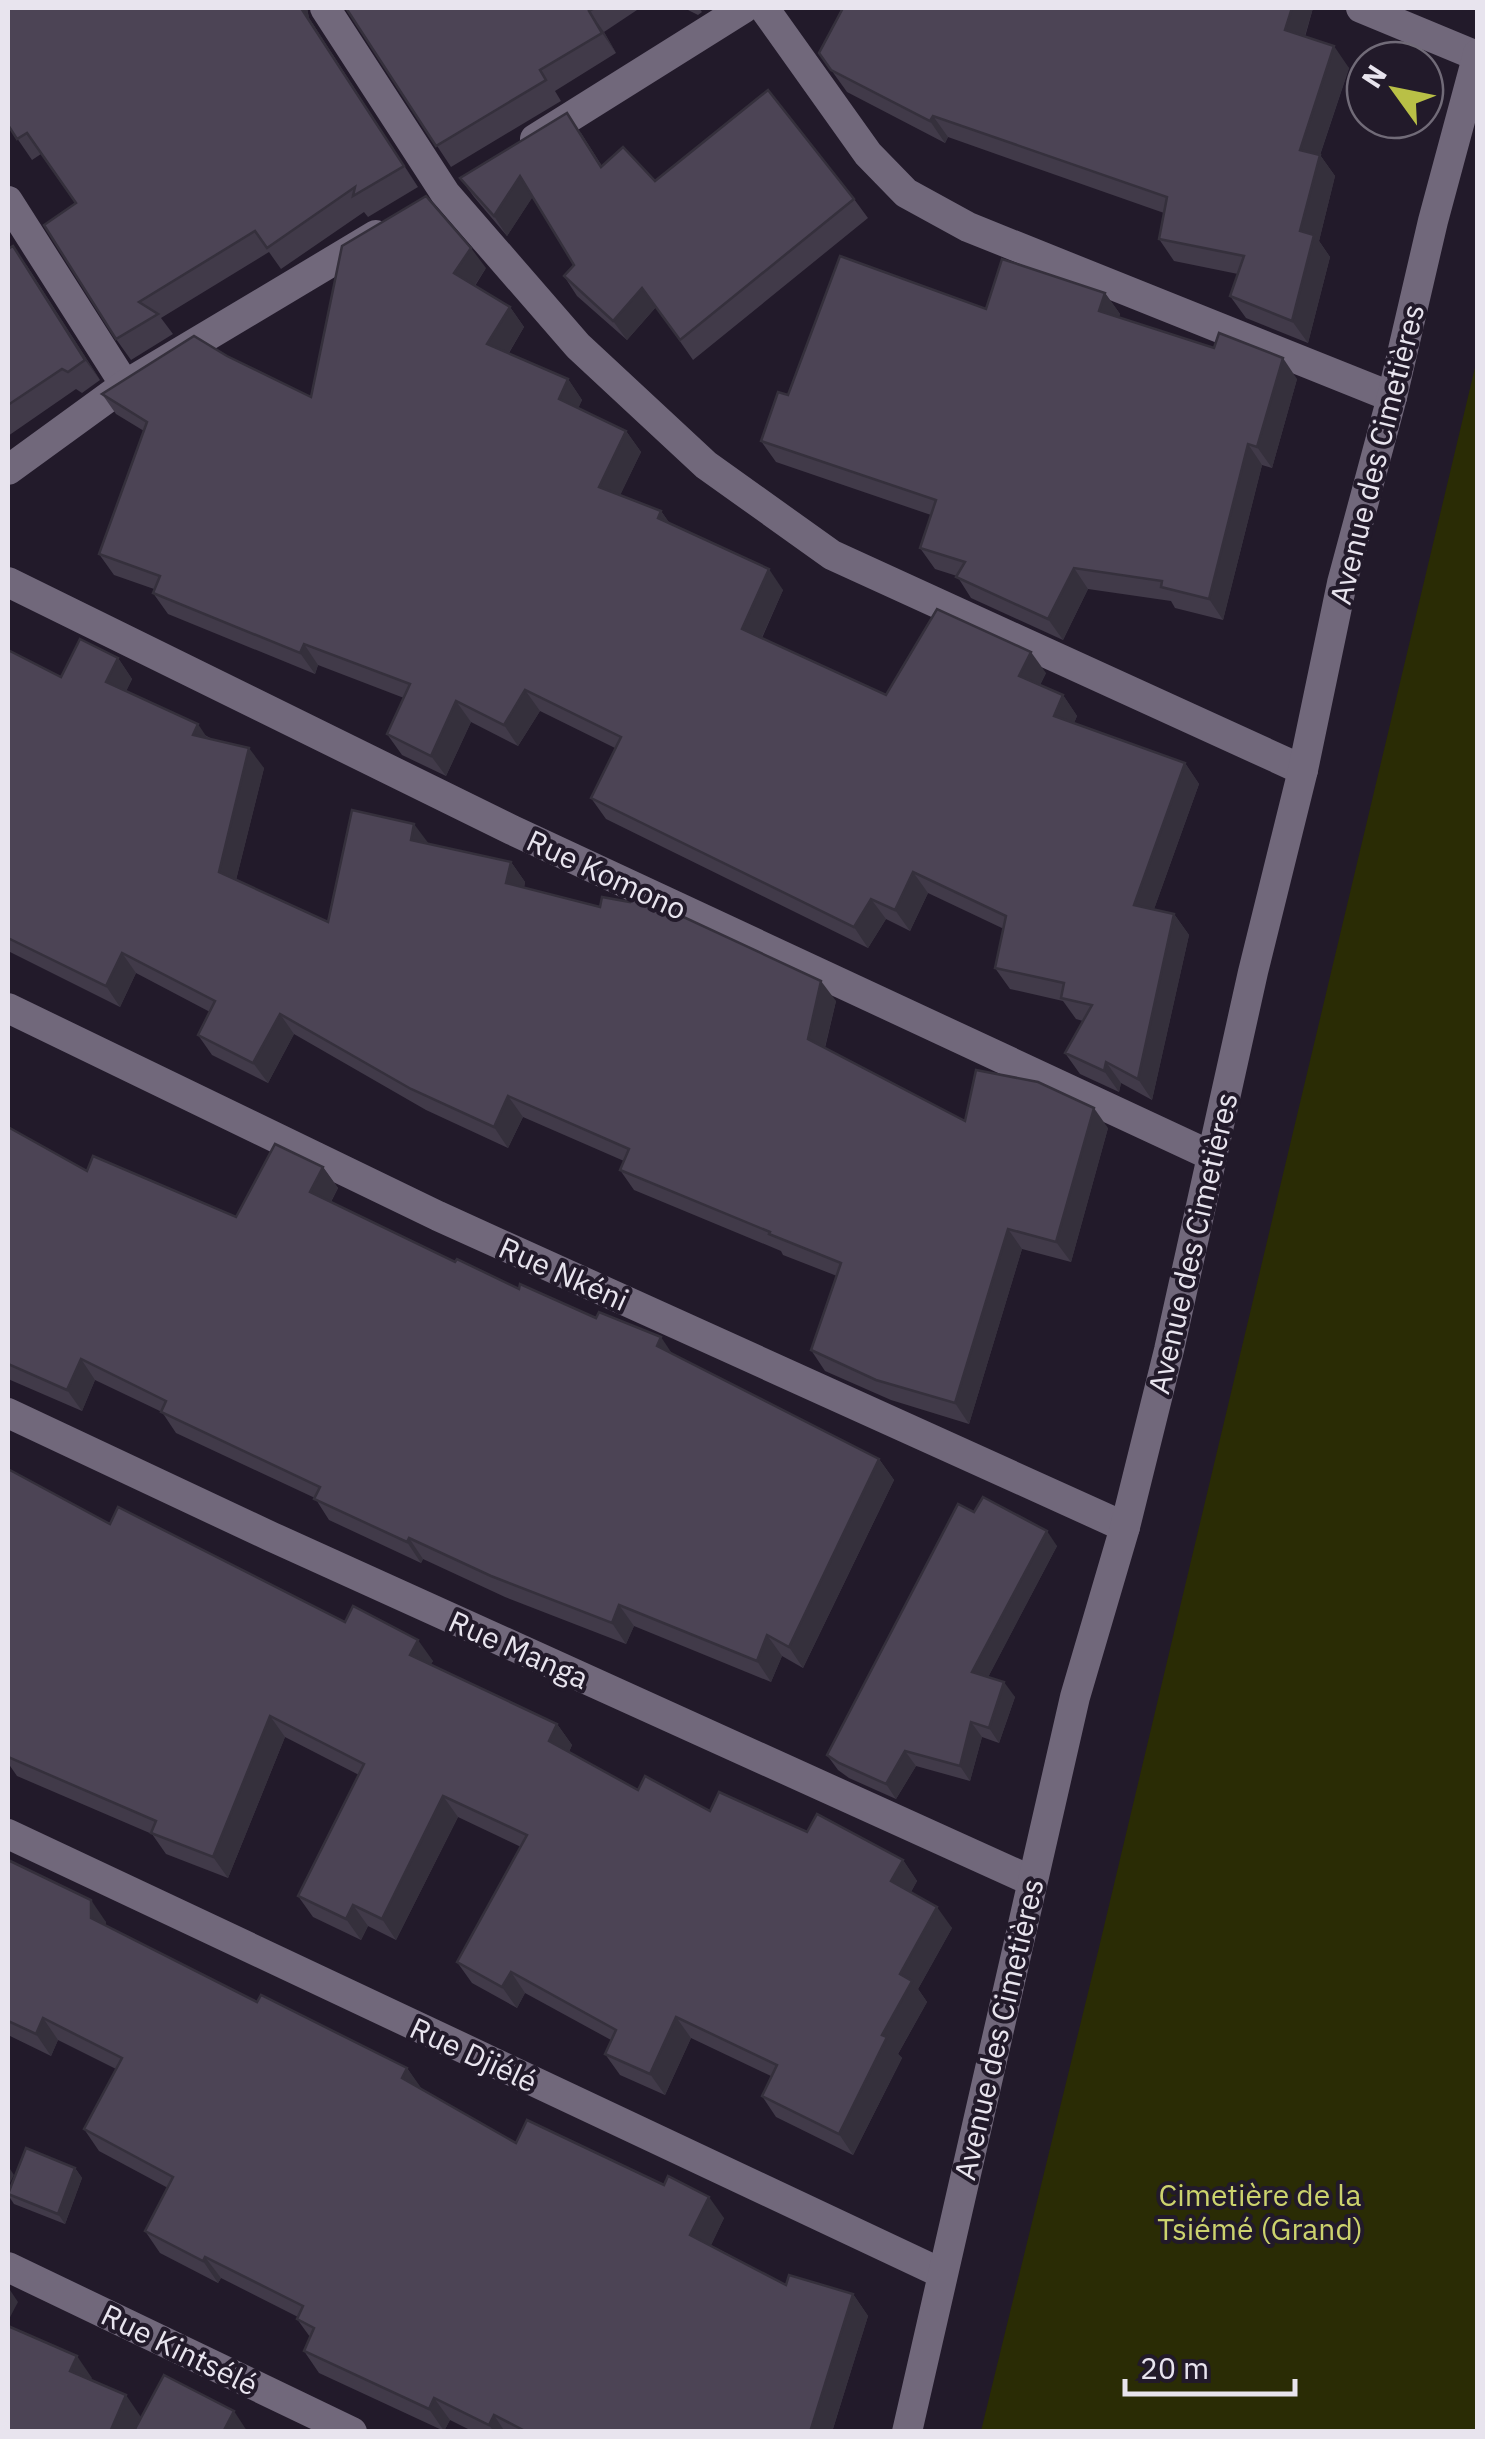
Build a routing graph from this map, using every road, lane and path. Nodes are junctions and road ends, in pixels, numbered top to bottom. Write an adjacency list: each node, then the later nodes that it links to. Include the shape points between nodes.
1 (326, 8): 8 (street)
2 (744, 8): 6 (street)
3 (764, 8): 11 (street, via 868,154 906,192 968,227)
4 (1361, 8): 5 (street)
5 (1477, 55): 11 (street, Avenue des Cimetières)
6 (510, 154)
7 (478, 174): 8 (street)
8 (445, 193): 10 (street); 14 (street, via 578,346 706,466 832,555)
9 (8, 201): 10 (street)
10 (126, 385): 12 (street)
11 (1392, 397): 14 (street, Avenue des Cimetières, via 1342,583)
12 (8, 470)
13 (8, 582): 16 (street, Rue Komono, via 512,830)
14 (1303, 770): 16 (street, Avenue des Cimetières)
15 (8, 1008): 18 (street, Rue Nkéni, via 438,1216)
16 (1212, 1156): 18 (street, Avenue des Cimetières)
17 (8, 1414): 20 (street, Rue Manga)
18 (1125, 1527): 20 (street, Avenue des Cimetières, via 1075,1697)
19 (8, 1834): 22 (street, Rue Djiélé)
20 (1032, 1881): 22 (street, Avenue des Cimetières)
21 (8, 2266): 23 (street, Rue Kintsélé)
22 (942, 2274): 24 (street, Avenue des Cimetières)
23 (352, 2432)
24 (907, 2432)

